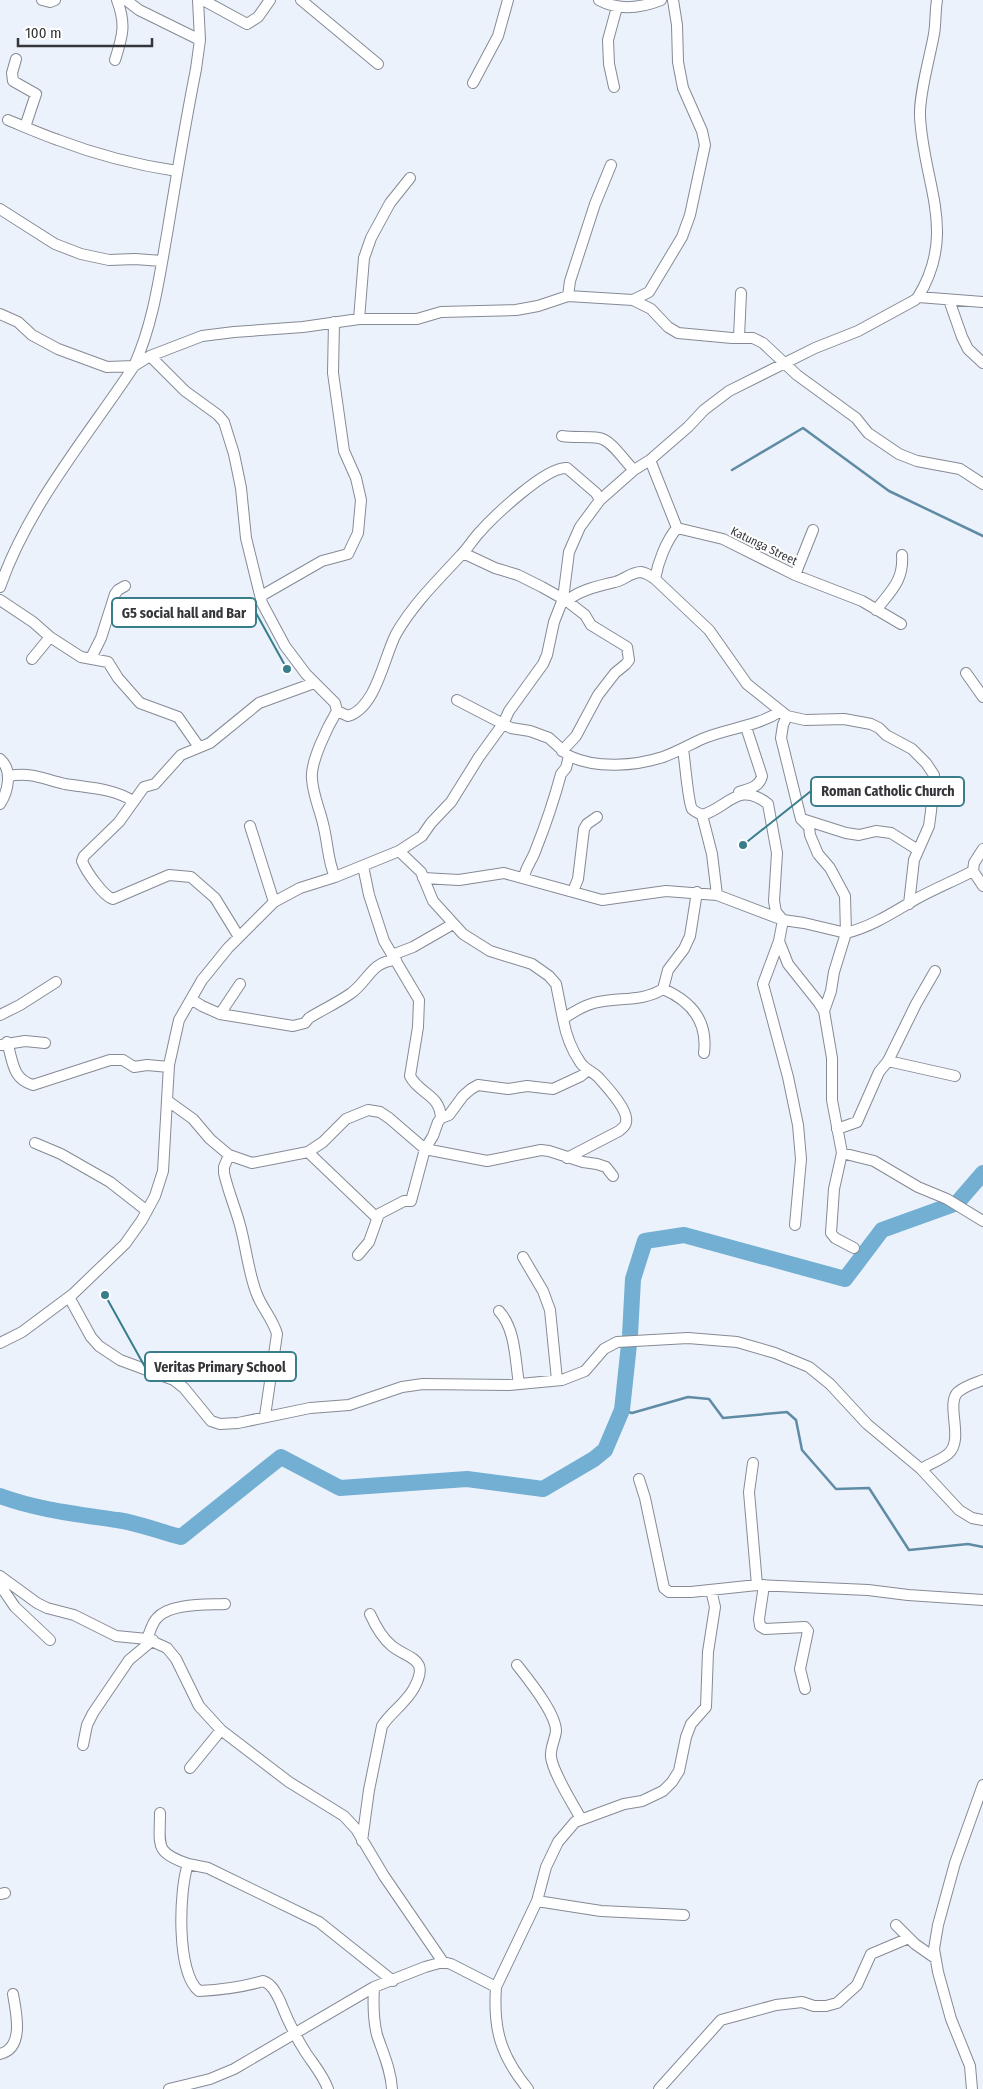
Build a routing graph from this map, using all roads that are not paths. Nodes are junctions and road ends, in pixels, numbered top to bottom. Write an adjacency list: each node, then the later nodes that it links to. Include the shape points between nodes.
1 (42, 0): 2 (street)
2 (55, 0)
3 (117, 0): 16 (street)
4 (126, 0): 15 (street)
5 (198, 0): 17 (street)
6 (202, 0): 7 (street, via 247,24 258,17)
7 (270, 0)
8 (301, 0): 20 (street)
9 (508, 0): 21 (street, via 498,36)
10 (599, 0): 14 (street)
11 (661, 0): 14 (street, via 634,7)
12 (673, 0): 30 (street, via 683,88 705,144 687,227)
13 (937, 0): 33 (street, via 920,113 936,211 937,240 932,271)
14 (617, 7): 22 (street, via 608,40)
15 (139, 10): 16 (street); 17 (street)
16 (123, 16): 19 (street)
17 (200, 40): 26 (street)
18 (16, 59): 24 (street, via 13,81 36,94)
19 (115, 60)
20 (378, 64)
21 (473, 83)
22 (614, 87)
23 (8, 120): 24 (street)
24 (25, 126): 26 (street, via 59,141 138,165)
25 (611, 165): 32 (street, via 595,204)
26 (177, 171): 29 (street)
27 (410, 178): 39 (street, via 390,203 371,238 364,258)
28 (0, 209): 29 (street, via 54,244 81,254 109,260)
29 (162, 261): 45 (street, via 152,318)
30 (649, 292): 34 (street); 37 (street)
31 (741, 293): 41 (street)
32 (568, 296): 34 (street); 39 (street, via 516,310 441,312 417,319)
33 (918, 297): 35 (street); 43 (street, via 858,331)
34 (633, 300): 37 (street)
35 (949, 300): 36 (street); 44 (street, via 962,337)
36 (983, 302)
37 (654, 312): 41 (street, via 678,333)
38 (0, 314): 45 (street, via 58,349 106,367)
39 (359, 319): 40 (street)
40 (334, 322): 42 (street, via 202,336); 59 (street, via 333,373 344,451 361,500 358,533 348,554 322,561)
41 (739, 337): 43 (street, via 763,343)
42 (150, 356): 45 (street); 59 (street, via 185,391 224,422 234,454 246,538)
43 (785, 363): 47 (street, via 729,391); 49 (street, via 856,418 868,433 899,454 960,470)
44 (983, 363)
45 (134, 366): 57 (street, via 43,499)
46 (562, 436): 48 (street, via 607,441)
47 (650, 460): 48 (street); 51 (street)
48 (634, 470): 50 (street)
49 (983, 484)
50 (600, 500): 53 (street, via 596,493 562,467 531,485 478,534); 61 (street, via 574,537 569,552)
51 (677, 528): 55 (street, Katunga Street, via 722,539); 56 (street, via 671,534)
52 (813, 530): 55 (street)
53 (463, 553): 61 (street, via 518,575); 71 (street, via 426,592 396,634 387,661 363,708 348,716)
54 (902, 555): 62 (street, via 903,569 898,580)
55 (795, 575): 62 (street, Katunga Street, via 862,601)
56 (655, 579): 61 (street, via 640,572 630,574 617,582); 72 (street, via 709,630 747,684)
57 (0, 586)
58 (124, 586): 65 (street, via 115,594)
59 (261, 596): 68 (street, via 285,646)
60 (0, 600): 64 (street)
61 (565, 600): 73 (street, via 554,622 547,655); 77 (street, via 585,615 591,624 627,647 629,652 626,664 598,695)
62 (876, 610): 63 (street, Katunga Street)
63 (901, 624)
64 (50, 637): 65 (street, via 81,657); 66 (street)
65 (91, 658): 75 (street, via 108,662 140,703 178,717)
66 (32, 659)
67 (966, 673): 69 (street)
68 (314, 683): 71 (street, via 335,704); 75 (street, via 260,703 210,743)
69 (983, 697)
70 (458, 700): 73 (street)
71 (337, 711): 92 (street, via 325,734 311,779)
72 (784, 713): 74 (street); 85 (street, via 781,738); 88 (street, via 804,720 844,719 871,724 912,749 926,763 934,775 933,795 929,826)
73 (503, 724): 77 (street, via 549,738); 89 (street, via 451,802 422,836)
74 (746, 727): 76 (street, via 703,739); 80 (street, via 762,776 758,784 738,792)
75 (199, 747): 81 (street, via 182,756 155,784 144,787)
76 (683, 749): 77 (street, via 662,757 620,764 594,763); 83 (street, via 691,806)
77 (566, 753): 93 (street, via 566,768 560,774 547,823)
78 (0, 759): 79 (street)
79 (8, 776): 81 (street, via 28,774 44,777 107,790); 82 (street, via 6,795)
80 (736, 796): 83 (street); 101 (street, via 757,796 768,804 777,853 775,906)
81 (133, 801): 104 (street, via 119,822 82,861 107,898 112,900 169,875 191,877 215,898)
82 (0, 804)
83 (702, 815): 98 (street, via 712,854)
84 (597, 817): 96 (street, via 584,829 578,879)
85 (801, 819): 88 (street, via 846,833 891,833); 103 (street, via 809,827 818,854 830,868 844,896)
86 (250, 826): 99 (street)
87 (983, 849): 91 (street)
88 (918, 850): 100 (street, via 911,872)
89 (399, 851): 90 (street); 94 (street, via 414,863)
90 (363, 866): 92 (street); 106 (street, via 377,921)
91 (973, 871): 95 (street); 100 (street)
92 (335, 877): 99 (street, via 300,888)
93 (524, 877): 94 (street, via 504,873 459,880); 96 (street)
94 (423, 878): 102 (street, via 433,901)
95 (983, 886)
96 (573, 891): 97 (street, via 602,900 666,890)
97 (697, 892): 98 (street); 110 (street, via 690,936 668,970)
98 (717, 895): 101 (street)
99 (274, 902): 104 (street)
100 (909, 904): 103 (street, via 860,930)
101 (783, 920): 103 (street); 105 (street)
102 (453, 924): 106 (street); 115 (street, via 473,942 532,964 549,976 556,984)
103 (846, 933): 112 (street)
104 (239, 937): 111 (street, via 202,980)
105 (780, 941): 112 (street, via 788,964); 136 (street, via 763,984 798,1125 801,1159)
106 (394, 957): 113 (street, via 373,968 355,990 300,1025); 124 (street, via 419,1000 410,1076 435,1099)
107 (935, 971): 119 (street)
108 (56, 982): 114 (street)
109 (240, 984): 113 (street)
110 (663, 988): 115 (street, via 655,994 595,1002); 118 (street, via 688,1003 697,1015 706,1039)
111 (191, 999): 113 (street); 120 (street, via 179,1020)
112 (824, 1011): 125 (street, via 832,1058 831,1082)
113 (220, 1014)
114 (0, 1015)
115 (563, 1019): 121 (street, via 570,1044)
116 (4, 1043): 117 (street); 120 (street, via 17,1076 33,1085 110,1060 123,1060 134,1067)
117 (44, 1043)
118 (704, 1053)
119 (888, 1061): 122 (street); 125 (street, via 879,1072 857,1122)
120 (169, 1067): 123 (street)
121 (587, 1071): 124 (street, via 554,1089 478,1085 463,1096 449,1115); 131 (street, via 597,1076 620,1103 627,1120 612,1135)
122 (955, 1076)
123 (168, 1101): 130 (street, via 193,1119); 133 (street, via 163,1171)
124 (441, 1118): 127 (street)
125 (837, 1129): 129 (street)
126 (35, 1143): 133 (street, via 110,1182)
127 (425, 1149): 128 (street, via 389,1118 368,1110 346,1119); 131 (street, via 487,1161 541,1150); 134 (street, via 411,1201 404,1201)
128 (308, 1152): 130 (street, via 252,1163); 134 (street)
129 (842, 1153): 135 (street, via 874,1161); 137 (street, via 834,1189 831,1233)
130 (229, 1155): 146 (street, via 224,1173 240,1224 250,1273 265,1313 275,1326)
131 (567, 1158): 132 (street, via 606,1167)
132 (613, 1176)
133 (147, 1211): 140 (street, via 125,1244)
134 (376, 1218): 138 (street, via 372,1236)
135 (982, 1221)
136 (795, 1225)
137 (854, 1248)
138 (358, 1254)
139 (522, 1257): 143 (street, via 543,1291 550,1310)
140 (69, 1297): 142 (street, via 22,1332); 146 (street, via 91,1337 100,1346 120,1360 174,1380 211,1421 229,1424)
141 (499, 1311): 145 (street, via 511,1335)
142 (0, 1343)
143 (557, 1380): 145 (street); 148 (street, via 585,1371 604,1349 617,1342 688,1338 737,1342 809,1367 867,1424)
144 (983, 1380): 148 (street, via 958,1392 953,1400 956,1426 949,1454)
145 (519, 1384): 146 (street, via 423,1384 402,1387 349,1405)
146 (265, 1416)
147 (753, 1463): 153 (street, via 749,1492)
148 (921, 1469): 150 (street, via 959,1510)
149 (639, 1479): 154 (street, via 664,1588 674,1593)
150 (983, 1520)
151 (0, 1576): 159 (street, via 36,1603 74,1615 116,1636)
152 (0, 1585): 158 (street, via 15,1607)
153 (761, 1585): 154 (street); 155 (street); 161 (street, via 760,1626 765,1629 804,1627 808,1631 800,1669)
154 (711, 1590): 167 (street, via 715,1607 708,1652 706,1707 691,1724 675,1776 663,1791 642,1801)
155 (983, 1600)
156 (225, 1604): 159 (street, via 188,1606 164,1613 157,1618)
157 (370, 1614): 168 (street, via 386,1641 420,1664 421,1672 406,1700 382,1726)
158 (50, 1640)
159 (150, 1640): 162 (street, via 167,1648 176,1659 199,1706); 163 (street, via 129,1660 93,1714)
160 (517, 1666): 167 (street, via 536,1689 551,1716 556,1730 551,1758)
161 (805, 1689)
162 (221, 1730): 164 (street); 168 (street, via 290,1782 344,1816)
163 (83, 1745)
164 (190, 1768)
165 (983, 1785): 174 (street, via 955,1863 936,1937)
166 (160, 1813): 169 (street, via 160,1844 170,1858)
167 (581, 1820): 170 (street, via 575,1822 558,1842 546,1867)
168 (362, 1841): 175 (street)
169 (188, 1864): 176 (street, via 208,1868 319,1922); 180 (street, via 180,1923 181,1941 192,1983 199,1990 268,1983)
170 (537, 1901): 171 (street, via 601,1911); 178 (street)
171 (684, 1915)
172 (896, 1925): 173 (street)
173 (909, 1938): 174 (street); 186 (street, via 871,1954 857,1985 837,2003 826,2006 802,2002 776,2005 721,2020)
174 (935, 1958): 187 (street, via 951,2020 970,2066)
175 (443, 1962): 176 (street); 178 (street, via 462,1967)
176 (393, 1981): 177 (street)
177 (374, 1987): 180 (street); 184 (street, via 373,2013 392,2078)
178 (496, 1987): 185 (street, via 497,2027 502,2048)
179 (13, 1994): 181 (street, via 18,2018 16,2035 13,2046)
180 (295, 2034): 182 (street, via 234,2069); 183 (street)
181 (0, 2054)
182 (169, 2089)
183 (328, 2089)
184 (392, 2089)
185 (528, 2089)
186 (659, 2089)
187 (972, 2089)

